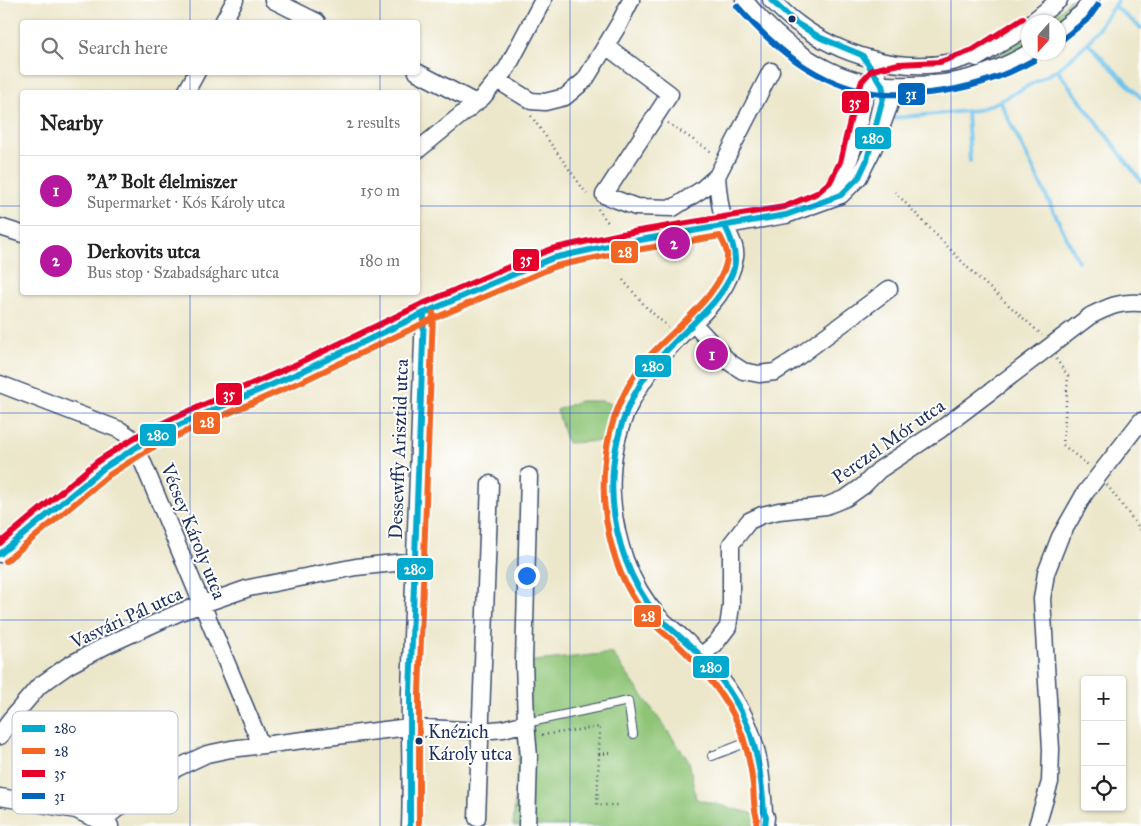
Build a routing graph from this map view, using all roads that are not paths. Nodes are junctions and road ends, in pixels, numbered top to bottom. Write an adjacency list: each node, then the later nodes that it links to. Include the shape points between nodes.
1 (235, 0): 10 (street)
2 (273, 0): 11 (street)
3 (543, 0): 21 (street, via 507,68)
4 (631, 0): 14 (street)
5 (744, 0): 22 (street, via 782,40 807,58 837,73)
6 (772, 0): 16 (street, via 796,23)
7 (1059, 0): 9 (street)
8 (1091, 0): 12 (street)
9 (1041, 15)
10 (224, 20)
11 (314, 20)
12 (1066, 25)
13 (1021, 31): 15 (street)
14 (606, 46): 21 (street, via 585,80 565,97 545,102 531,101); 28 (street, via 670,94 604,194 636,207 673,208)
15 (985, 52): 16 (street, via 950,62 916,64 888,63); 22 (street, via 942,71 900,73)
16 (862, 56): 22 (street)
17 (1021, 57): 23 (street, via 995,70 966,79)
18 (771, 71): 28 (street)
19 (420, 74): 25 (street)
20 (194, 75): 24 (street)
21 (497, 80): 25 (street)
22 (877, 82): 23 (street); 27 (street, via 884,94); 29 (street, via 861,112 848,165 837,186)
23 (919, 85): 27 (street, via 891,101)
24 (187, 90)
25 (476, 103): 26 (street)
26 (420, 148)
27 (868, 160): 29 (street, via 859,177 841,195)
28 (718, 176): 30 (street)
29 (822, 201): 30 (street, via 786,215)
30 (725, 226): 35 (street, via 553,258); 36 (street, via 736,254 732,273 725,288)
31 (0, 228): 32 (street)
32 (20, 233)
33 (888, 289): 36 (street, via 775,372 759,374 728,362)
34 (1141, 304): 45 (street, Perczel Mór utca, via 1128,302 1109,306 1090,316 941,429 879,470 846,498 826,506 779,511 749,521 730,544 728,627)
35 (424, 313): 39 (street); 43 (street, Dessewffy Arisztid utca)
36 (693, 323): 45 (street, via 656,361 625,413 616,441 612,494 615,527 637,586 658,616)
37 (0, 384): 39 (street, Vécsey Károly utca, via 120,430 134,439)
38 (1141, 421): 64 (street, via 1085,494 1060,537 1046,573 1042,599 1050,782)
39 (137, 447): 42 (street, via 104,468); 44 (street, Vécsey Károly utca)
40 (529, 476): 49 (street, via 524,661)
41 (490, 484): 50 (street)
42 (0, 554)
43 (414, 561): 44 (street, Vasvári Pál utca, via 356,568 250,588); 48 (street, Dessewffy Arisztid utca)
44 (202, 604): 46 (street, Vasvári Pál utca, via 69,665 39,686); 54 (street, Vécsey Károly utca)
45 (701, 656): 53 (street, via 722,681 744,716)
46 (18, 711)
47 (12, 718): 52 (street, Vasvári Pál utca)
48 (409, 727): 50 (street); 54 (street); 61 (street, Dessewffy Arisztid utca)
49 (527, 730): 50 (street); 51 (lane, via 628,701); 62 (street)
50 (481, 731): 59 (street)
51 (633, 734)
52 (0, 736)
53 (753, 740): 55 (lane); 63 (street, via 766,816)
54 (261, 745): 56 (street, via 207,754)
55 (712, 756)
56 (178, 768)
57 (83, 814): 60 (street)
58 (115, 814): 60 (street)
59 (477, 818)
60 (104, 825)
61 (410, 826)
62 (527, 826)
63 (764, 826)
64 (1037, 826)

